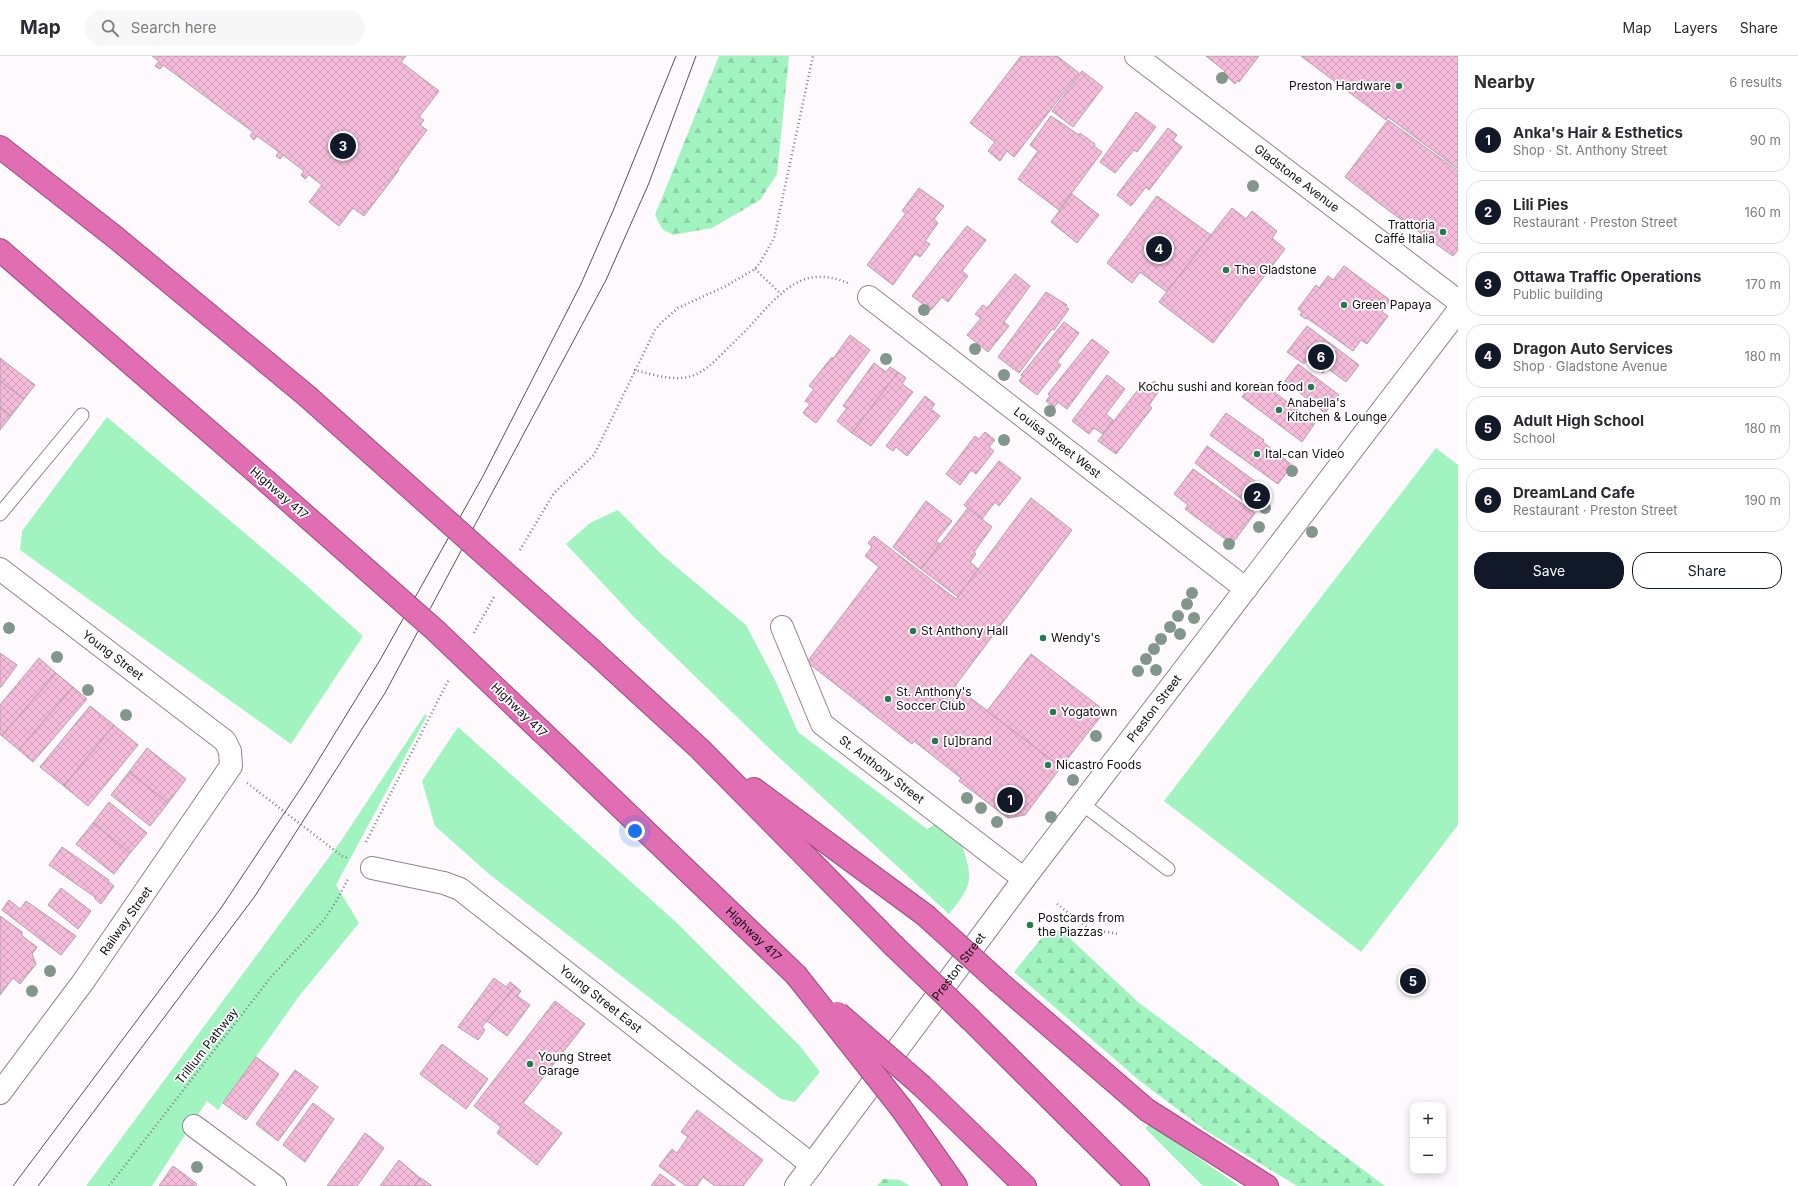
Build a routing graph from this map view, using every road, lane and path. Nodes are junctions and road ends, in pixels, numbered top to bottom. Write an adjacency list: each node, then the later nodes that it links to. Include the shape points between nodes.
1 (813, 56): 5 (path, via 774,238)
2 (1136, 56): 8 (street, Gladstone Avenue)
3 (0, 147): 16 (highway, bridge, via 115,237 307,396 594,651)
4 (0, 250): 26 (highway, Highway 417, bridge, via 435,630)
5 (755, 269): 6 (path); 6 (path, via 731,284 678,308 655,330 634,370 674,379 700,372)
6 (781, 294): 7 (path, via 804,279 827,277 853,285)
7 (869, 297): 13 (street, Louisa Street West)
8 (1458, 301)
9 (1458, 311): 13 (street, Preston Street)
10 (82, 415): 11 (lane)
11 (0, 514)
12 (0, 569): 15 (street, Young Street)
13 (1246, 589): 18 (street, Preston Street)
14 (782, 628): 22 (street, St. Anthony Street, via 822,724)
15 (225, 741): 27 (street, Railway Street, via 230,751 231,766 224,778 83,982)
16 (700, 749): 35 (highway, bridge, via 893,945); 36 (highway, bridge, via 925,915 1147,1110)
17 (247, 783): 19 (path, bridge)
18 (1081, 804): 21 (lane); 22 (street, Preston Street)
19 (342, 856)
20 (372, 868): 29 (street, Young Street East, via 444,883 460,889)
21 (1168, 869)
22 (1024, 879): 29 (street, Preston Street)
23 (1057, 904): 25 (path, via 1089,928)
24 (324, 920): 30 (path, Trillium Pathway, via 271,977)
25 (1119, 934)
26 (796, 975): 33 (highway, bridge, via 901,1108); 34 (highway, Highway 417, bridge, via 922,1086)
27 (0, 1093)
28 (194, 1126): 31 (street)
29 (812, 1165): 32 (street, Preston Street)
30 (109, 1186)
31 (275, 1186)
32 (796, 1186)
33 (956, 1186)
34 (1025, 1186)
35 (1138, 1186)
36 (1267, 1186)

